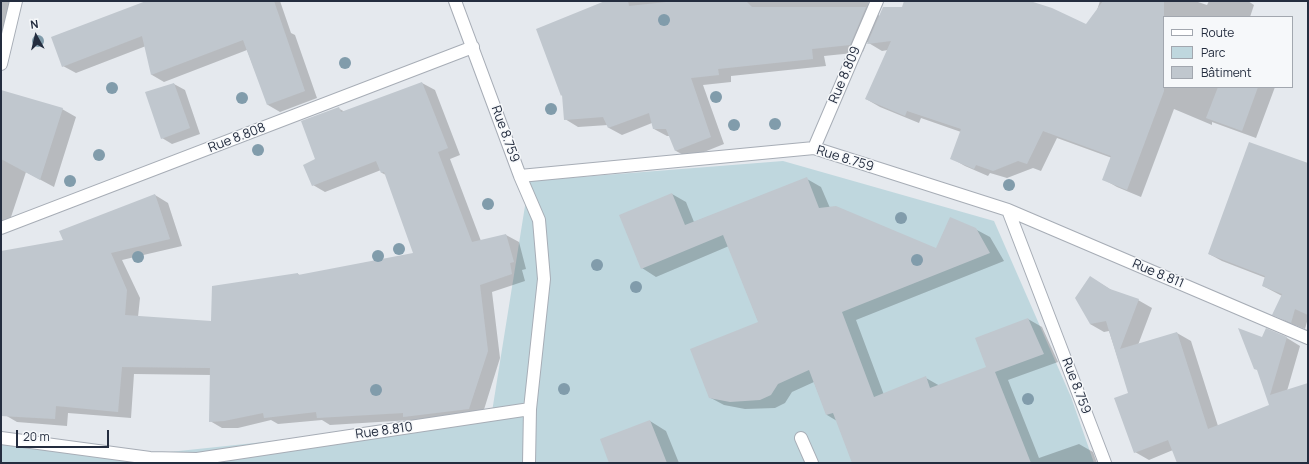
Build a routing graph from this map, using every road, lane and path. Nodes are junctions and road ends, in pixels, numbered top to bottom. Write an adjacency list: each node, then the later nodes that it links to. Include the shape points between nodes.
1 (16, 1): 5 (street)
2 (455, 1): 4 (street, Rue 8.759)
3 (877, 1): 6 (street, Rue 8.809)
4 (473, 47): 7 (street, Rue 8.759); 9 (street, Rue 8.808)
5 (1, 64)
6 (814, 148): 7 (street, Rue 8.759); 8 (street, Rue 8.759)
7 (520, 176): 11 (street, via 539,220 544,279)
8 (1008, 210): 10 (street, Rue 8.811); 16 (street, Rue 8.759)
9 (1, 228)
10 (1308, 338)
11 (530, 409): 12 (street, Rue 8.810, via 197,459 150,458); 14 (street)
12 (1, 438)
13 (801, 438): 15 (street)
14 (529, 463)
15 (812, 463)
16 (1105, 463)

